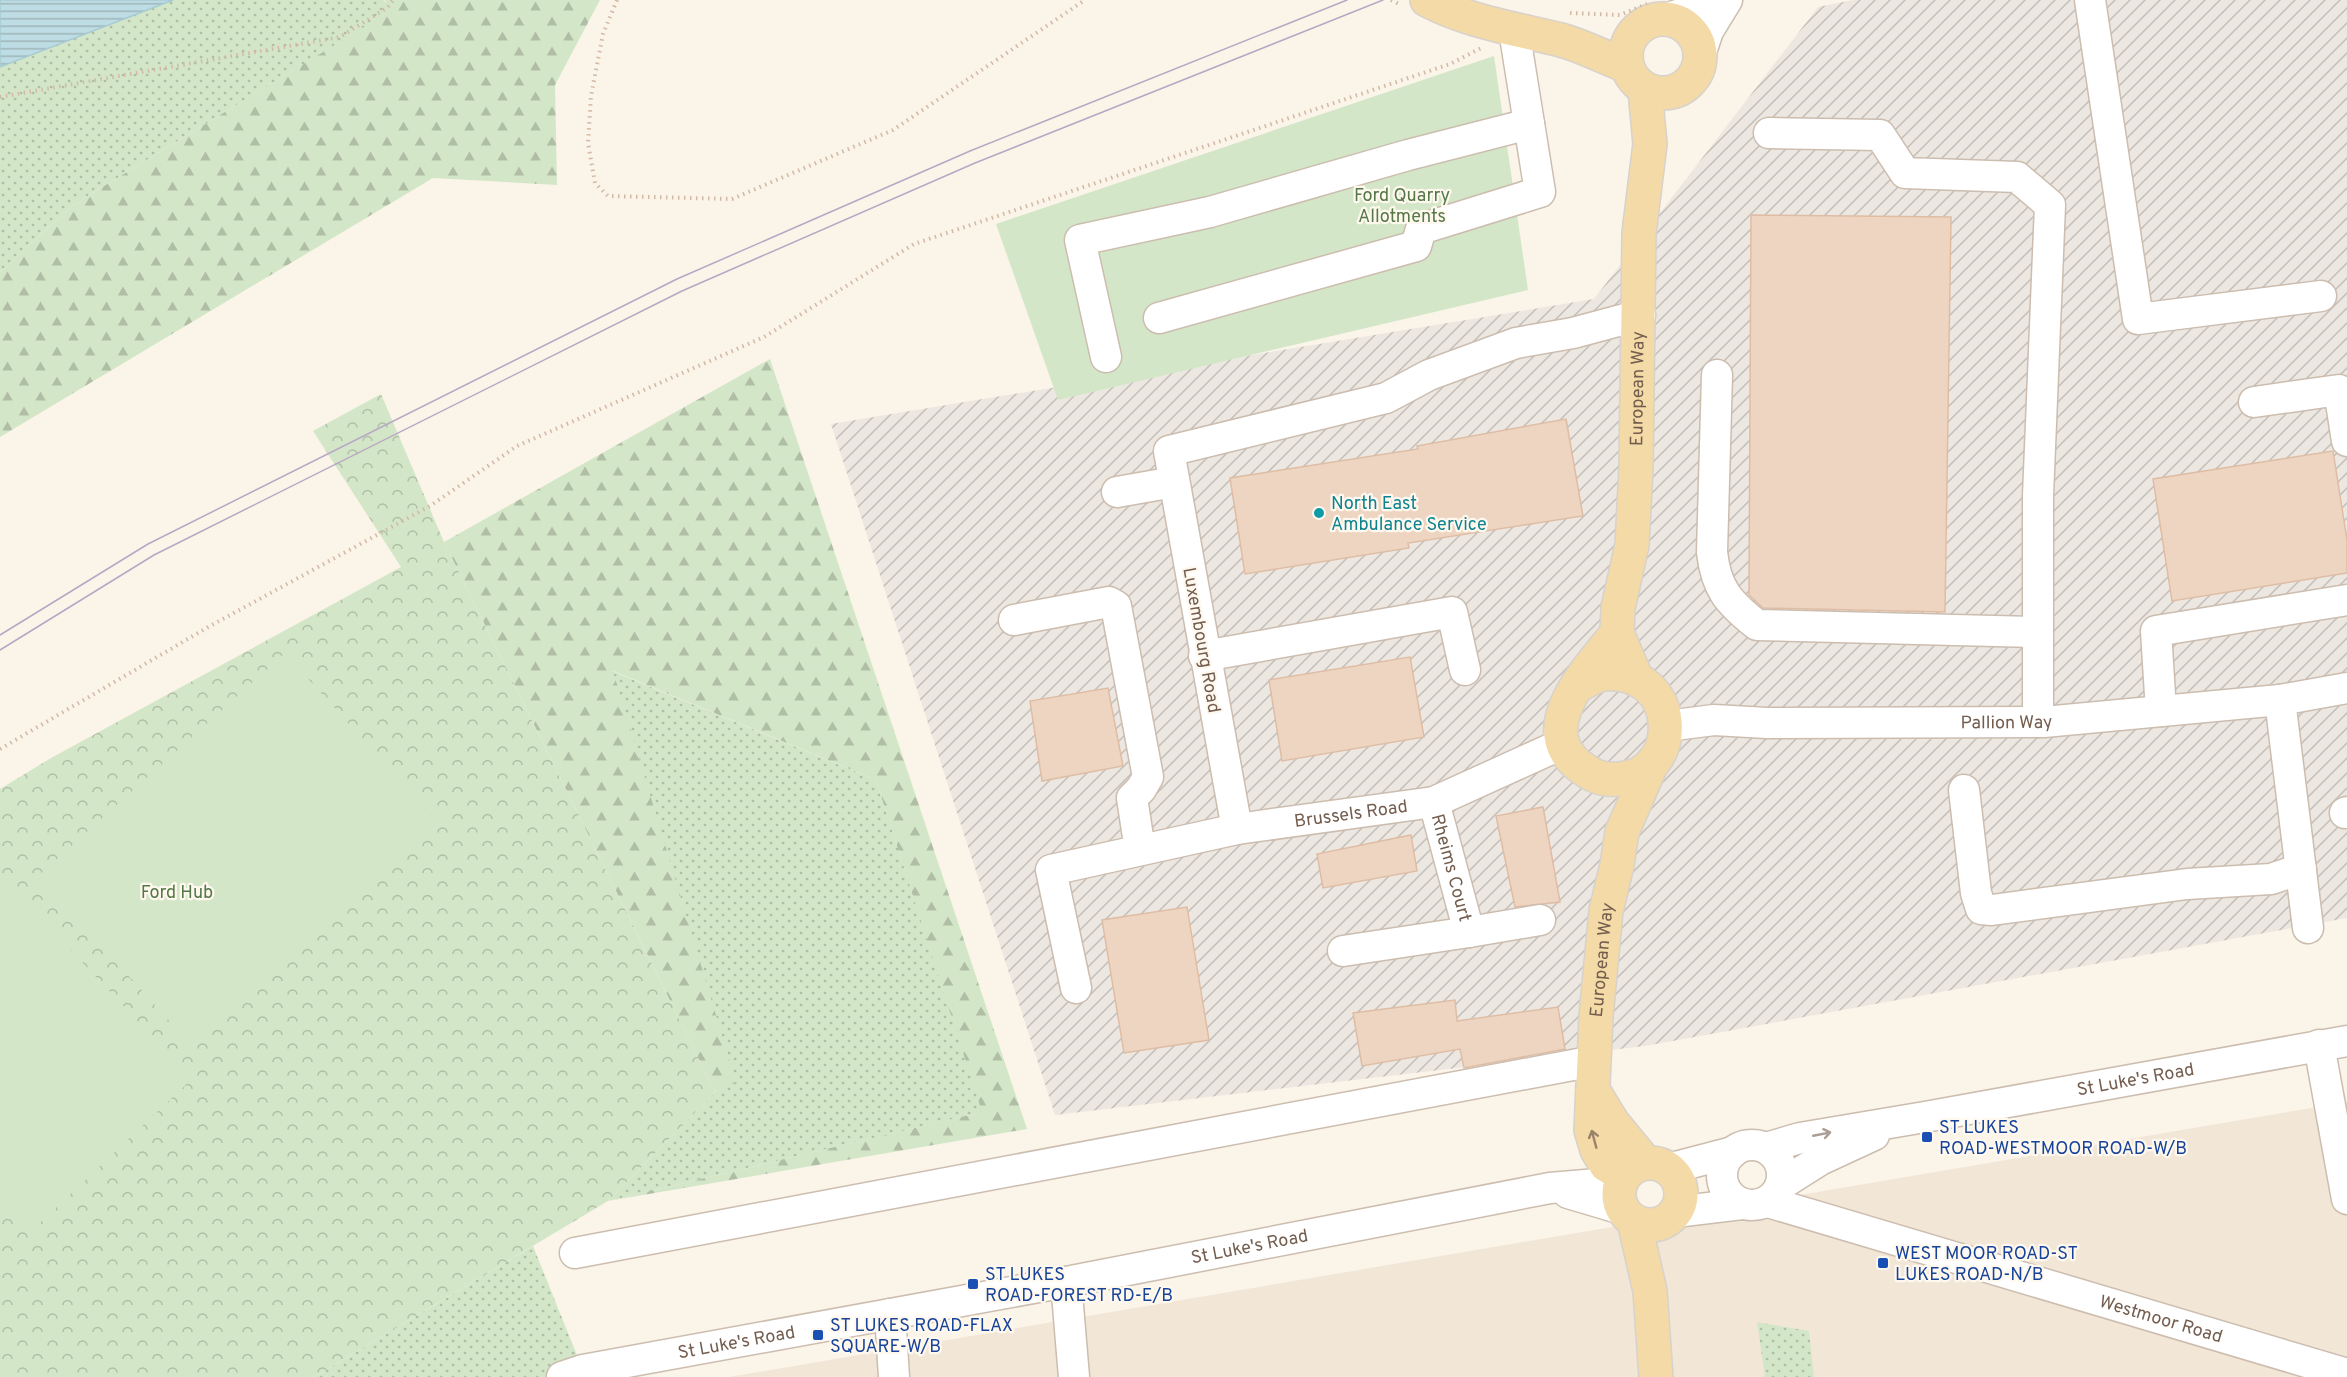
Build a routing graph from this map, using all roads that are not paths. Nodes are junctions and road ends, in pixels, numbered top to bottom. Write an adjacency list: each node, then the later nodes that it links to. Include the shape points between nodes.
1 (1427, 0): 6 (main road)
2 (1720, 0): 5 (street)
3 (1727, 0): 7 (street, via 1708,31)
4 (2090, 0): 11 (street, via 2138,319)
5 (1661, 10): 7 (main road, via 1694,36); 8 (main road, via 1646,23)
6 (1514, 30): 8 (main road, via 1564,27); 9 (street)
7 (1700, 55): 8 (main road, via 1689,84)
8 (1643, 72): 12 (main road, European Way, via 1650,144 1639,233)
9 (1529, 124): 13 (street, via 1539,192 1420,229 1416,246); 14 (street, via 1210,212 1080,240)
10 (1768, 133): 22 (street, via 1880,135 1905,173 2017,177 2050,205 2038,496)
11 (2321, 296)
12 (1640, 315): 18 (street, Luxembourg Road, via 1516,344 1429,375 1386,398 1169,450); 23 (main road, European Way, via 1632,546 1618,608)
13 (1160, 318)
14 (1106, 357)
15 (1717, 375): 22 (street, via 1712,552 1715,573 1730,604 1757,625)
16 (2254, 402): 17 (street, via 2339,390)
17 (2347, 441)
18 (1174, 482): 19 (street); 24 (street, Luxembourg Road)
19 (1117, 492)
20 (2347, 600): 30 (street, via 2156,631)
21 (1014, 620): 40 (street, via 1109,602 1116,606 1148,777 1132,798)
22 (2037, 632): 31 (street)
23 (1617, 633): 26 (main road); 27 (main road)
24 (1204, 656): 25 (street, via 1452,612); 38 (street, Luxembourg Road)
25 (1465, 670)
26 (1637, 680): 27 (main road, via 1629,675 1602,674); 32 (main road, via 1650,687 1663,708)
27 (1579, 685): 33 (main road, via 1560,717)
28 (2347, 688): 29 (street, Pallion Way)
29 (2280, 700): 30 (street, Pallion Way); 41 (street)
30 (2162, 711): 31 (street, Pallion Way)
31 (2038, 722): 32 (street, Pallion Way, via 1714,720)
32 (1667, 726): 34 (main road, via 1664,745)
33 (1562, 744): 35 (main road, via 1570,758); 37 (street, Brussels Road)
34 (1652, 763): 35 (main road, via 1621,780); 39 (main road, European Way)
35 (1591, 775): 39 (main road)
36 (1964, 790): 41 (street, via 1981,909 2187,884 2271,879)
37 (1434, 802): 38 (street, Brussels Road); 44 (street, Rheims Court)
38 (1237, 829): 40 (street, Brussels Road)
39 (1622, 832): 48 (main road, European Way, via 1606,911)
40 (1153, 848): 46 (street, Brussels Road, via 1051,870)
41 (2301, 869): 43 (street)
42 (1539, 920): 44 (street, Rheims Court)
43 (2308, 928)
44 (1469, 932): 45 (street, Rheims Court)
45 (1343, 951)
46 (1076, 988)
47 (2333, 1043): 49 (street, St Luke's Road); 54 (street)
48 (1594, 1075): 52 (main road, European Way, via 1591,1130 1597,1150 1606,1165); 56 (street)
49 (1925, 1118): 50 (street, St Luke's Road, one-way to 49, via 1834,1131); 53 (street, St Luke's Road, via 1820,1160)
50 (1766, 1148): 51 (street, via 1743,1146); 53 (street, via 1781,1164)
51 (1733, 1152): 52 (street); 53 (street, via 1725,1161 1722,1178 1728,1193)
52 (1636, 1187): 55 (main road, via 1656,1225); 55 (main road, via 1680,1187 1681,1198); 57 (street, St Luke's Road, via 1550,1188); 58 (main road)
53 (1764, 1197): 55 (street, St Luke's Road); 60 (street, Westmoor Road)
54 (2347, 1199)
55 (1673, 1215): 58 (main road)
56 (575, 1253)
57 (1066, 1282): 59 (street, St Luke's Road); 63 (street)
58 (1650, 1291): 64 (main road)
59 (890, 1314): 61 (street, St Luke's Road); 62 (street)
60 (2347, 1374)
61 (561, 1377)
62 (894, 1377)
63 (1074, 1377)
64 (1656, 1377)

